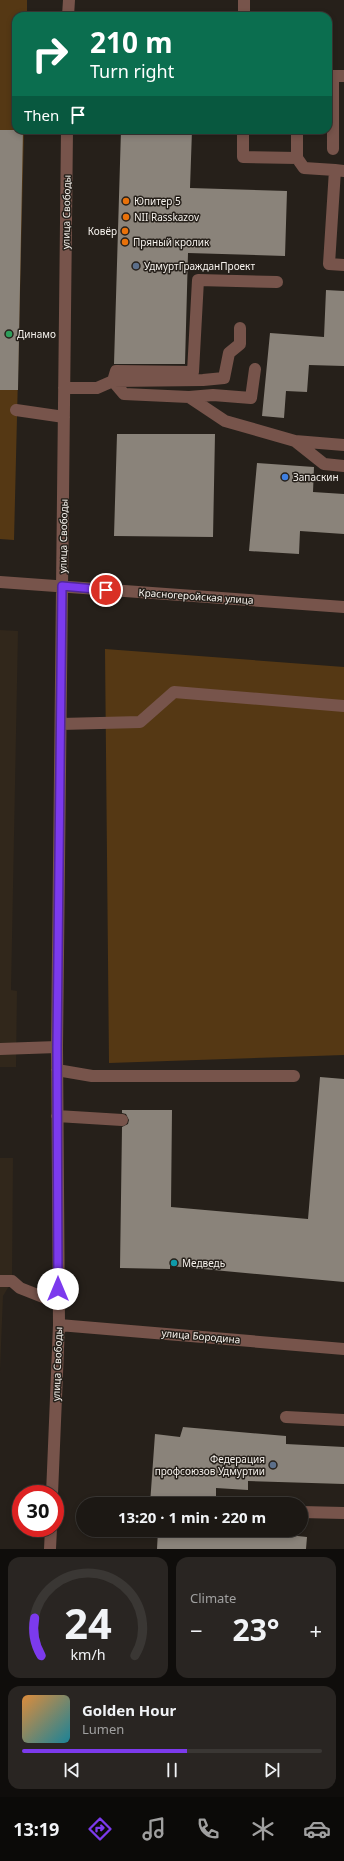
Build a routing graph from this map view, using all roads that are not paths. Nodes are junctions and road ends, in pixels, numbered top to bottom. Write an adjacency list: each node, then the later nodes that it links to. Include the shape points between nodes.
1 (69, 0): 3 (street)
2 (244, 0): 4 (street)
3 (68, 12)
4 (244, 12)
5 (344, 76): 9 (street, via 334,76)
6 (67, 134): 17 (street, улица Свободы)
7 (243, 134): 10 (street, via 243,157)
8 (297, 134): 10 (street)
9 (333, 149)
10 (296, 158): 11 (street, via 304,168)
11 (339, 170): 12 (street, via 329,264)
12 (344, 266)
13 (277, 282): 16 (street, via 198,280 193,372 116,371)
14 (240, 328): 16 (street, via 240,344 229,353 224,378)
15 (255, 368): 18 (street, via 251,398)
16 (113, 381): 17 (street, via 98,388); 18 (street, via 124,394)
17 (64, 388): 20 (street, улица Свободы)
18 (189, 396): 21 (street, via 225,421)
19 (16, 410): 20 (street)
20 (64, 417): 25 (street, улица Свободы)
21 (295, 441): 22 (street); 23 (street, via 324,464)
22 (344, 445)
23 (344, 466)
24 (0, 582): 25 (street, Красногеройская улица)
25 (62, 586): 26 (street, Красногеройская улица); 28 (street, улица Свободы)
26 (344, 607)
27 (344, 706): 28 (street, via 174,692 140,722)
28 (61, 724): 29 (street, улица Свободы)
29 (57, 1047): 30 (street); 31 (street, улица Свободы)
30 (0, 1049)
31 (57, 1070): 32 (street, via 92,1076); 33 (street, улица Свободы)
32 (294, 1076)
33 (57, 1116): 34 (street); 36 (street, улица Свободы)
34 (122, 1120)
35 (0, 1281): 36 (street, via 12,1281 20,1288)
36 (58, 1303): 37 (street, улица Свободы)
37 (59, 1325): 38 (street, улица Бородина); 41 (street, улица Свободы)
38 (344, 1349)
39 (286, 1417): 40 (street)
40 (344, 1420)
41 (52, 1485)
42 (308, 1512): 43 (street)
43 (344, 1513)
44 (51, 1537): 45 (street)
45 (50, 1549)

